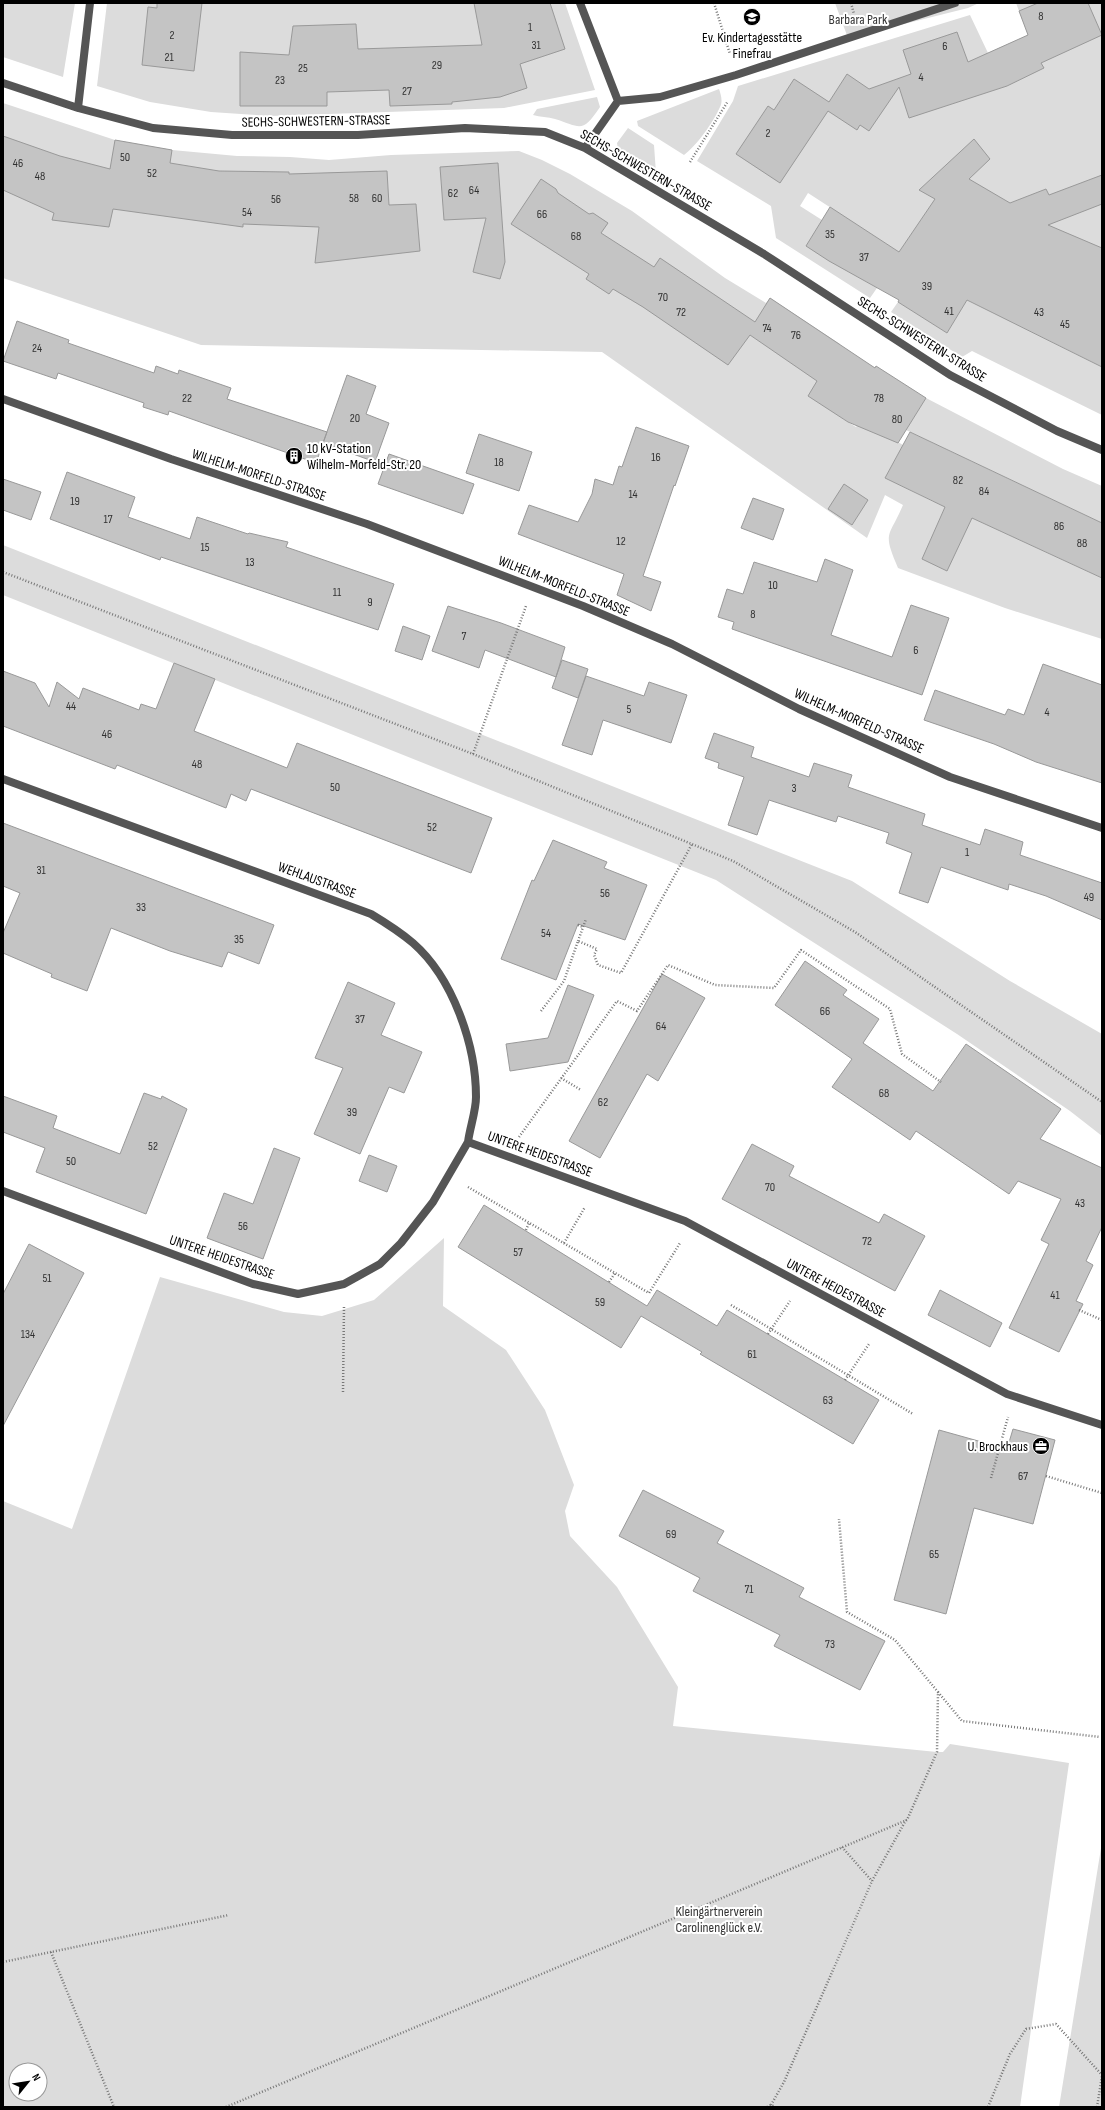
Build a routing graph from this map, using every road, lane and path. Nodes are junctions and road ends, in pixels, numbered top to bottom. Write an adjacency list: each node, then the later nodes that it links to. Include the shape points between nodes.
1 (90, 3): 8 (street)
2 (580, 3): 7 (street)
3 (714, 3): 5 (path)
4 (955, 3): 5 (street)
5 (736, 75): 7 (street, via 660,97); 10 (path, via 729,100)
6 (3, 83): 8 (street, SECHS-SCHWESTERN-STRASSE)
7 (618, 101): 9 (street)
8 (78, 108): 9 (street, SECHS-SCHWESTERN-STRASSE, via 153,128 232,135 358,135 464,128 545,132)
9 (585, 148): 12 (street, SECHS-SCHWESTERN-STRASSE, via 764,254 950,375 1057,431)
10 (690, 162)
11 (3, 399): 14 (street, WILHELM-MORFELD-STRASSE, via 198,468 368,524)
12 (1102, 450)
13 (3, 572): 15 (path)
14 (533, 586): 15 (path); 17 (street, WILHELM-MORFELD-STRASSE, via 672,644 799,709 950,777)
15 (473, 754): 18 (path)
16 (3, 779): 31 (street, WEHLAUSTRASSE, via 371,914 393,927 414,944 431,963 455,1002 463,1022 476,1097)
17 (1102, 828)
18 (692, 844): 22 (path, via 621,973 598,965 594,955 597,949); 29 (path, via 733,861 855,932)
19 (586, 919): 21 (path)
20 (578, 925): 21 (path)
21 (583, 927): 22 (path)
22 (578, 941): 23 (path, via 564,980)
23 (541, 1011)
24 (636, 1011): 25 (path); 26 (path, via 618,1000); 27 (path, via 668,965 715,985 774,988 802,950 890,1009 902,1054)
25 (640, 1013)
26 (561, 1078): 28 (path); 30 (path)
27 (941, 1082)
28 (581, 1090)
29 (1102, 1102)
30 (519, 1137)
31 (468, 1142): 32 (street, UNTERE HEIDESTRASSE); 35 (street, UNTERE HEIDESTRASSE)
32 (448, 1175): 34 (path); 41 (street, UNTERE HEIDESTRASSE, via 433,1202 401,1243 380,1264)
33 (3, 1192): 41 (street, UNTERE HEIDESTRASSE, via 253,1284 298,1294)
34 (529, 1223): 37 (path); 38 (path)
35 (691, 1224): 39 (path, via 649,1293); 42 (street, UNTERE HEIDESTRASSE)
36 (574, 1226): 38 (path)
37 (526, 1230)
38 (564, 1243): 39 (path)
39 (615, 1273): 40 (path)
40 (609, 1282)
41 (344, 1284): 51 (path)
42 (801, 1284): 46 (street, UNTERE HEIDESTRASSE); 47 (path)
43 (730, 1304): 47 (path)
44 (1079, 1310): 45 (path)
45 (1102, 1320)
46 (881, 1326): 49 (path); 52 (street, UNTERE HEIDESTRASSE)
47 (772, 1329): 48 (path); 49 (path)
48 (768, 1334)
49 (849, 1374): 50 (path); 53 (path)
50 (845, 1380)
51 (343, 1392)
52 (1013, 1396): 54 (street, UNTERE HEIDESTRASSE); 56 (path)
53 (913, 1414)
54 (1102, 1425)
55 (1046, 1476): 57 (path)
56 (991, 1478)
57 (1102, 1493)
58 (839, 1519): 59 (path, via 847,1612 895,1640)
59 (938, 1692): 60 (path, via 962,1721); 61 (path, via 937,1752)
60 (1100, 1737)
61 (907, 1820): 62 (path); 63 (path)
62 (842, 1847): 63 (path); 70 (path)
63 (872, 1881): 68 (path, via 784,2082)
64 (228, 1915): 65 (path)
65 (51, 1952): 66 (path); 69 (path)
66 (3, 1962)
67 (1102, 2076): 73 (path, via 1056,2024 1026,2029 1010,2054); 74 (path)
68 (771, 2105): 71 (path); 72 (path)
69 (114, 2107)
70 (226, 2107)
71 (767, 2107)
72 (775, 2107)
73 (988, 2107)
74 (1097, 2107)

